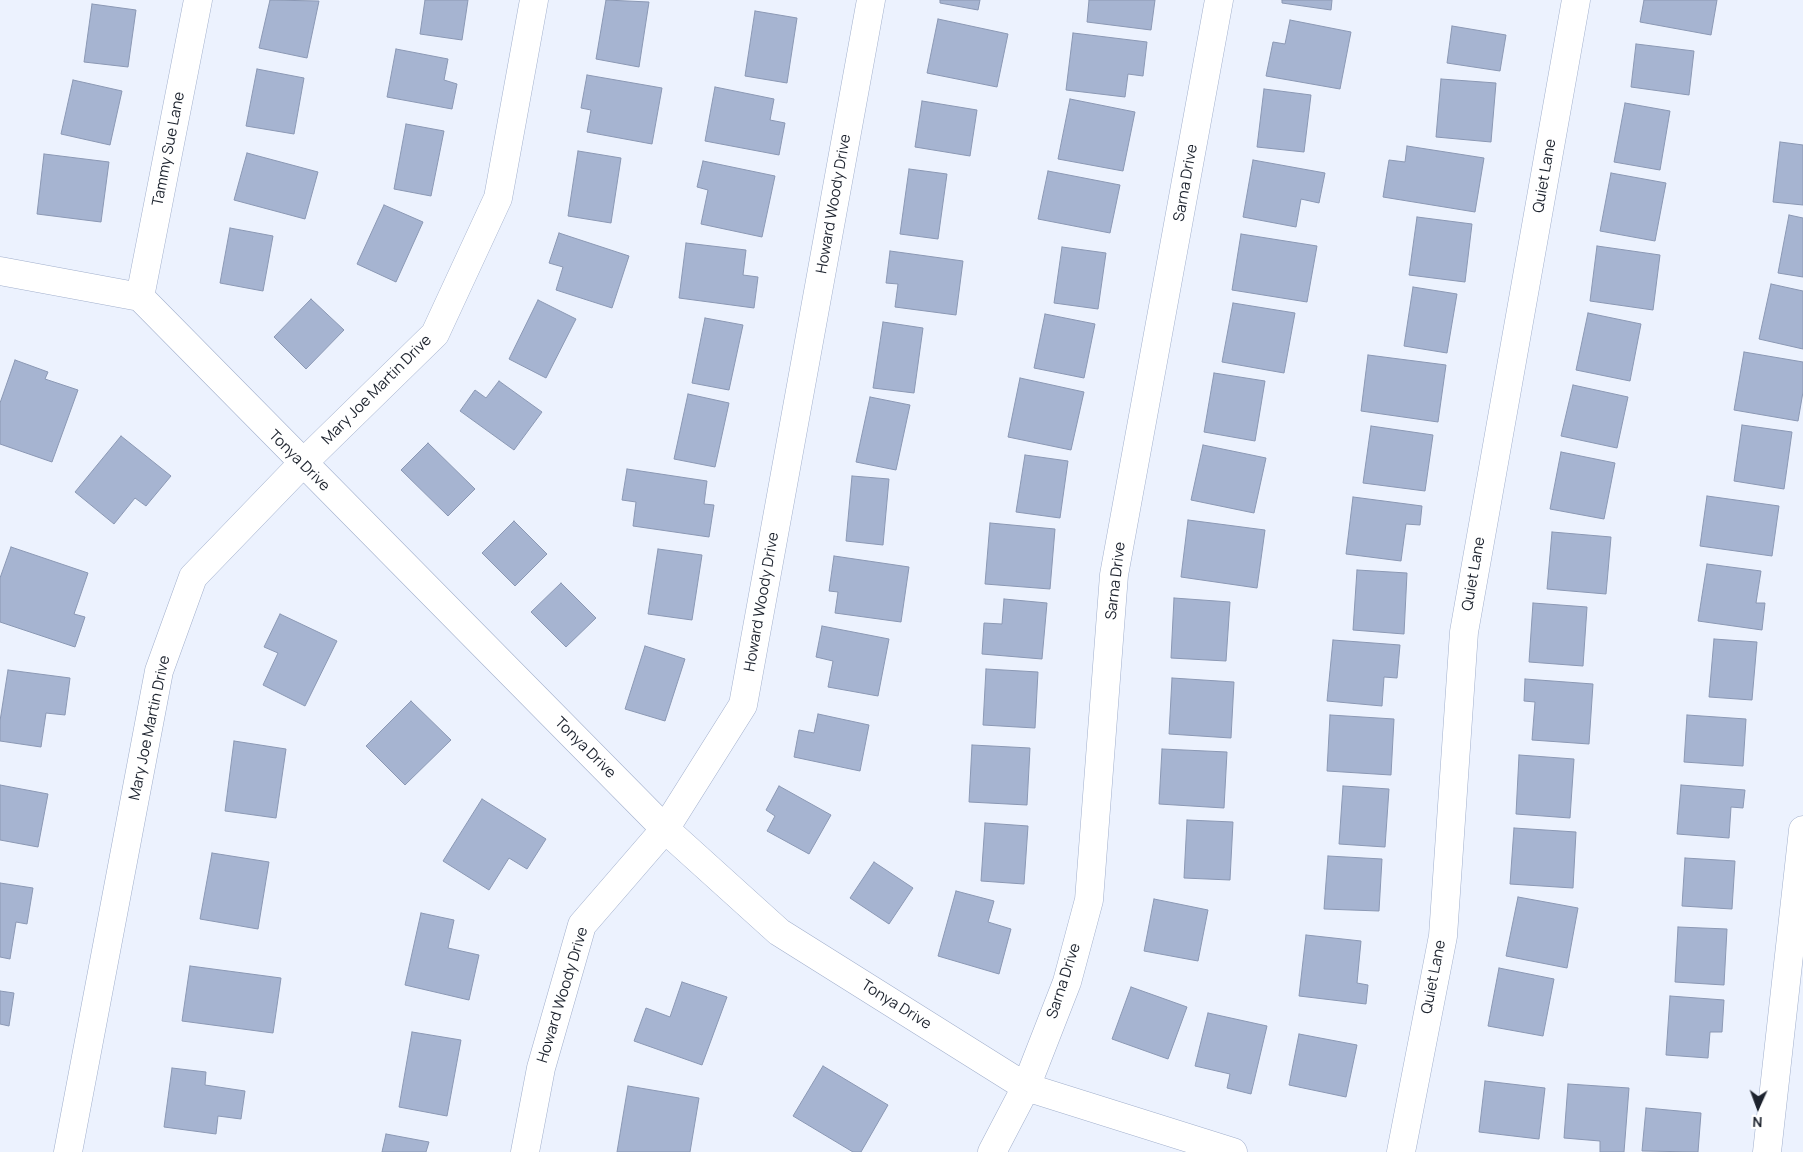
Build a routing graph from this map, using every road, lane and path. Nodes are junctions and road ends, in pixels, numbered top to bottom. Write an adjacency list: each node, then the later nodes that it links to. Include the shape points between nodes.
1 (198, 0): 7 (street, Tammy Sue Lane)
2 (534, 0): 8 (street, Mary Joe Martin Drive, via 498,198 435,334)
3 (872, 0): 9 (street, Howard Woody Drive, via 743,704)
4 (1219, 0): 11 (street, Sarna Drive, via 1114,575 1089,900 1067,982)
5 (1576, 0): 16 (street, Quiet Lane, via 1464,632 1442,936)
6 (0, 271): 7 (street)
7 (140, 298): 8 (street, Tonya Drive)
8 (302, 464): 9 (street, Tonya Drive); 12 (street, Mary Joe Martin Drive, via 194,578 159,671)
9 (665, 829): 11 (street, Tonya Drive, via 779,932); 13 (street, Howard Woody Drive, via 582,925 541,1068)
10 (1803, 830): 17 (street)
11 (1026, 1087): 14 (street, Sarna Drive); 15 (street, Tonya Drive)
12 (68, 1152)
13 (525, 1152)
14 (992, 1152)
15 (1233, 1152)
16 (1401, 1152)
17 (1767, 1152)

